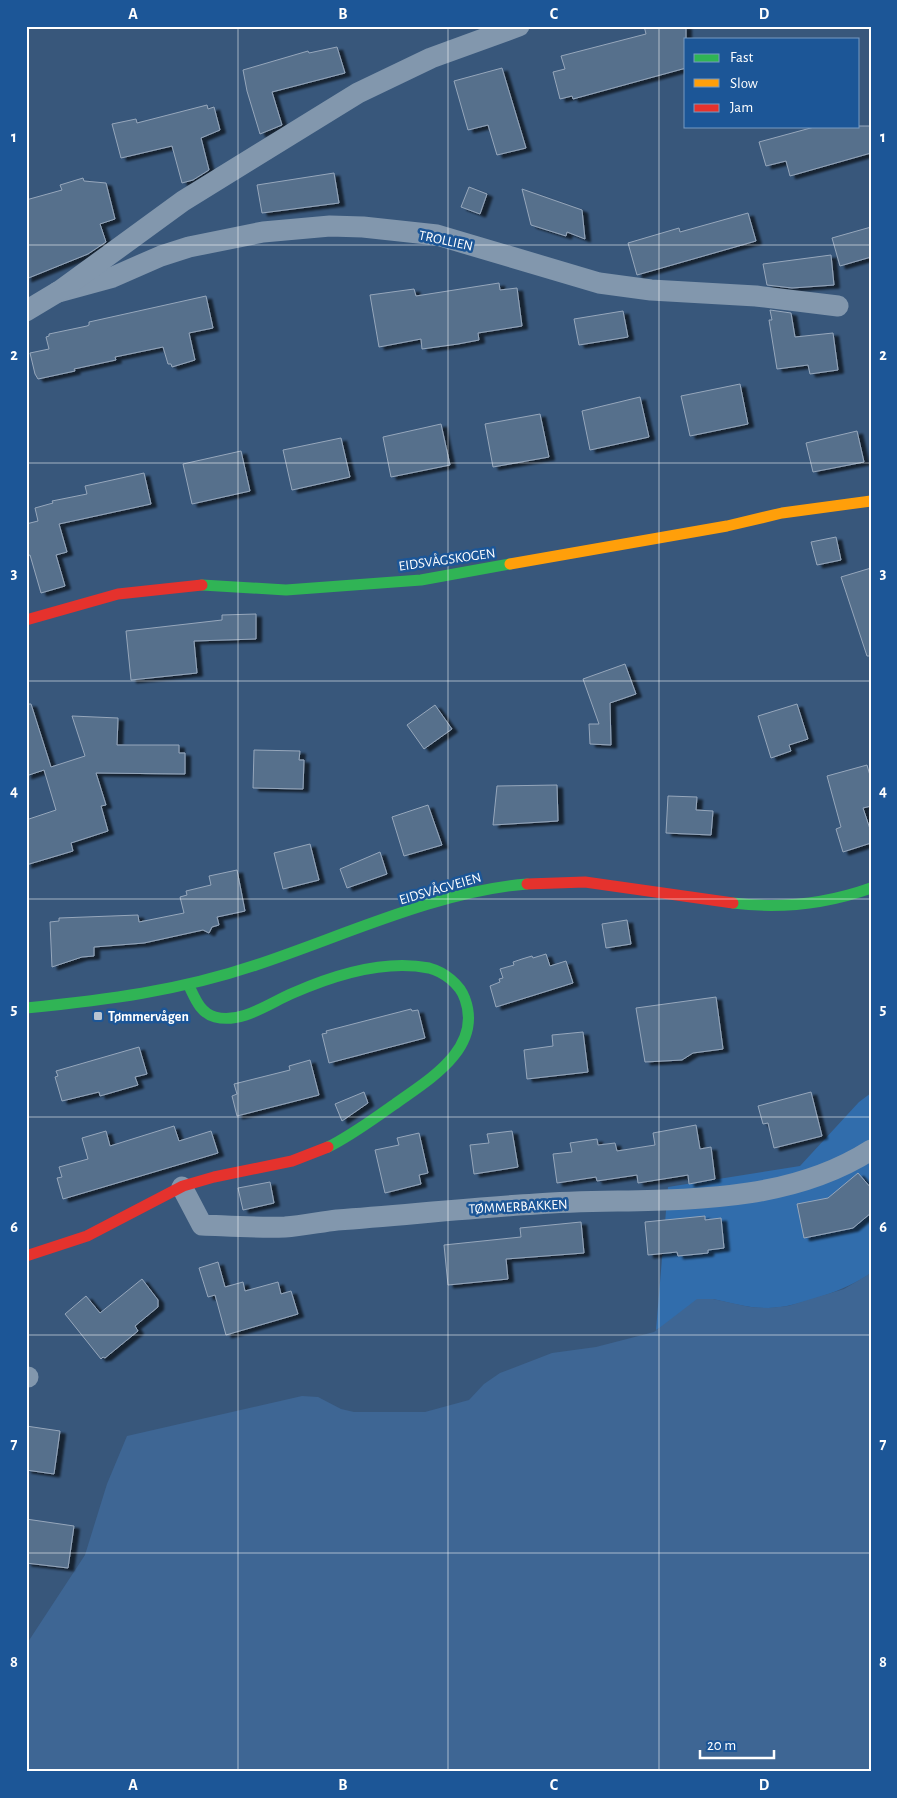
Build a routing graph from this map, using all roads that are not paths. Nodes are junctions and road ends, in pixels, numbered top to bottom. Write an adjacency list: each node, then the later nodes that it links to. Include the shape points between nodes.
1 (519, 26): 2 (street, TROLLIEN, via 438,55 358,94 183,201)
2 (58, 292): 3 (street, TROLLIEN, via 113,278 189,247 263,232 330,226 437,235 599,283); 4 (street, TROLLIEN)
3 (838, 306)
4 (26, 311)
5 (871, 501): 6 (street, EIDSVÅGSKOGEN, via 782,512 728,526 421,580 286,590 203,584 161,588 118,594)
6 (26, 620)
7 (871, 888): 8 (street, EIDSVÅGVEIEN, via 830,900 773,906 583,881 489,889 428,905)
8 (189, 986): 9 (street, EIDSVÅGVEIEN, via 144,995); 11 (street, via 200,1009 216,1018 229,1019 352,972 408,965 440,972 449,978 463,992 468,1016 466,1032 449,1063 344,1139 305,1157 216,1175)
9 (26, 1008)
10 (871, 1150): 11 (street, TØMMERBAKKEN, via 814,1179 760,1192 540,1204 285,1227 202,1226)
11 (182, 1187): 12 (street, via 95,1232)
12 (26, 1256)

